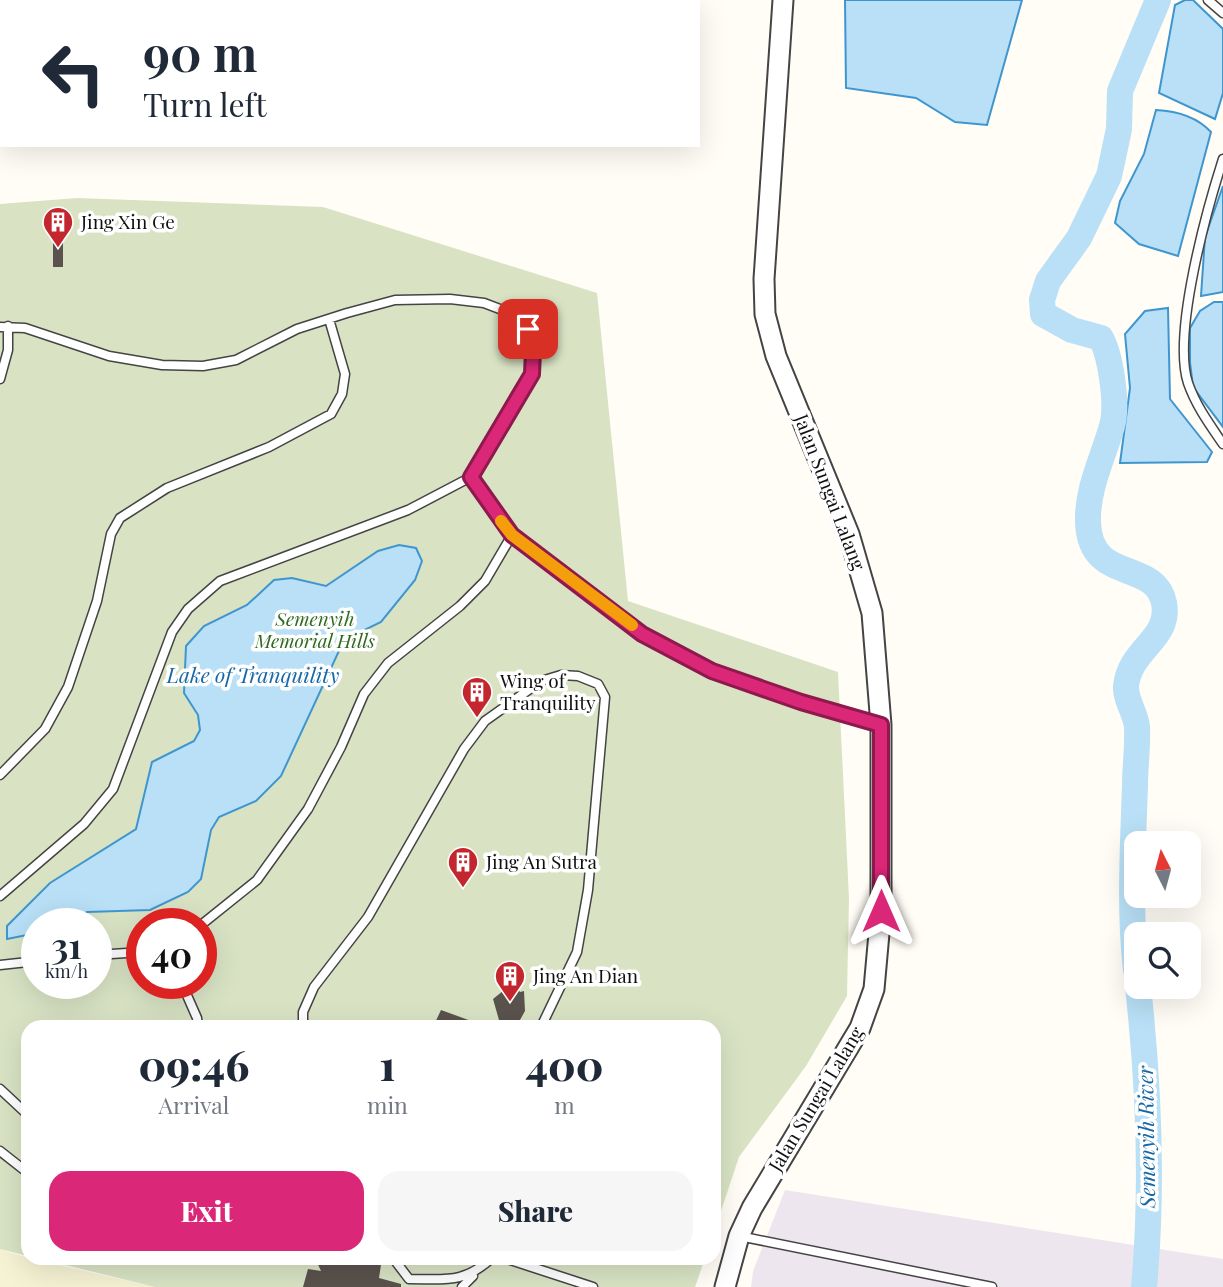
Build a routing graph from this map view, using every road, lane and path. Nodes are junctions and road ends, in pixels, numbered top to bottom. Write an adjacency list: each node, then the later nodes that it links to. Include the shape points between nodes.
1 (783, 0): 11 (street, Jalan Sungai Lalang, via 765,314 776,356 866,587)
2 (1208, 0): 3 (lane)
3 (1223, 13)
4 (1223, 159): 8 (lane, via 1203,220 1184,364 1202,413)
5 (329, 319): 6 (lane, via 297,329 236,360 203,366 109,356 25,328); 9 (lane, via 395,300 450,299 484,303 513,314 528,329 532,374); 12 (lane, via 345,374 342,394 331,414 269,447 167,488 120,518 111,534 97,601 68,687 45,729)
6 (4, 326): 7 (lane, via 8,350)
7 (0, 379)
8 (1223, 444)
9 (471, 477): 10 (lane); 13 (lane, via 408,510 220,581 188,608 172,632 113,789 84,824)
10 (512, 535): 11 (lane, via 642,634 687,659 801,702); 14 (lane, via 485,581 388,663 363,694 308,810 257,880)
11 (881, 725): 25 (street, Jalan Sungai Lalang, via 881,911 874,989 849,1049 766,1181)
12 (0, 775)
13 (0, 896)
14 (217, 912)
15 (21, 963): 16 (lane)
16 (0, 965)
17 (189, 999): 18 (lane)
18 (197, 1020)
19 (303, 1020): 20 (lane, via 314,987 368,917 464,749 485,721 541,681 578,676 598,684 605,696 588,890 577,952)
20 (544, 1020)
21 (0, 1088): 22 (lane)
22 (21, 1108)
23 (0, 1151): 24 (lane)
24 (21, 1168)
25 (739, 1236): 32 (street, Jalan Sungai Lalang); 33 (lane)
26 (398, 1265): 29 (lane, via 409,1279)
27 (485, 1265): 29 (lane)
28 (525, 1265): 31 (lane)
29 (475, 1274): 30 (lane)
30 (462, 1287)
31 (593, 1287)
32 (725, 1287)
33 (992, 1287)

